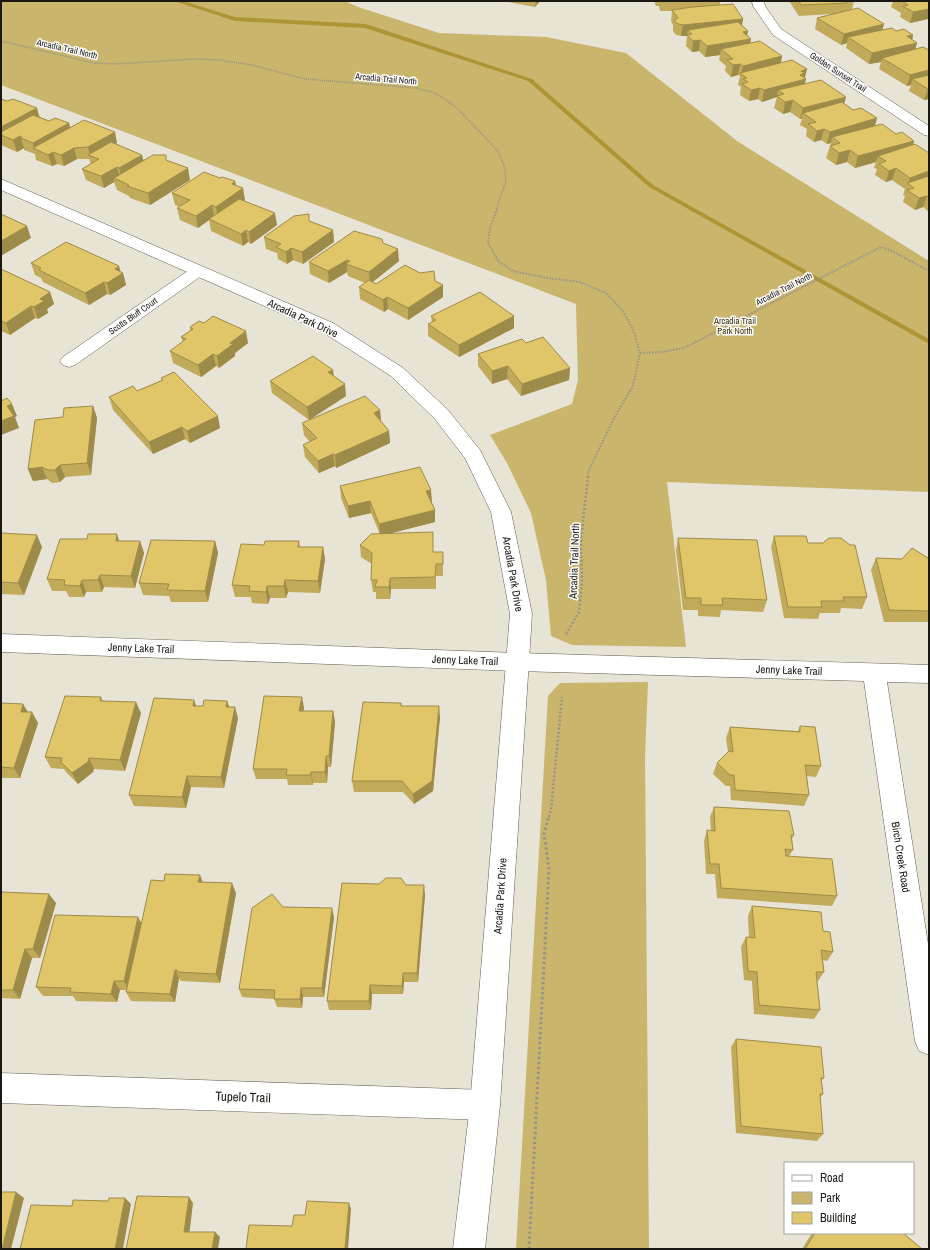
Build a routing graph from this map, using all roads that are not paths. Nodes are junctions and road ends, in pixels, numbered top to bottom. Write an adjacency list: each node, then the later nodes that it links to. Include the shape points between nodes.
1 (758, 1): 2 (street, Golden Sunset Trail, via 758,6 777,32)
2 (929, 132)
3 (1, 184): 4 (street, Arcadia Park Drive)
4 (198, 271): 5 (street, Scotts Bluff Court); 7 (street, Arcadia Park Drive, via 326,326 397,372 441,414 473,455 501,512 516,579 520,614)
5 (69, 361)
6 (1, 643): 7 (street, Jenny Lake Trail)
7 (518, 662): 8 (street, Jenny Lake Trail); 12 (street, Arcadia Park Drive)
8 (874, 673): 9 (street, Jenny Lake Trail); 10 (street, Birch Creek Road)
9 (929, 674)
10 (929, 1041)
11 (1, 1088): 12 (street, Tupelo Trail)
12 (485, 1105): 13 (street, Arcadia Park Drive)
13 (469, 1249)

